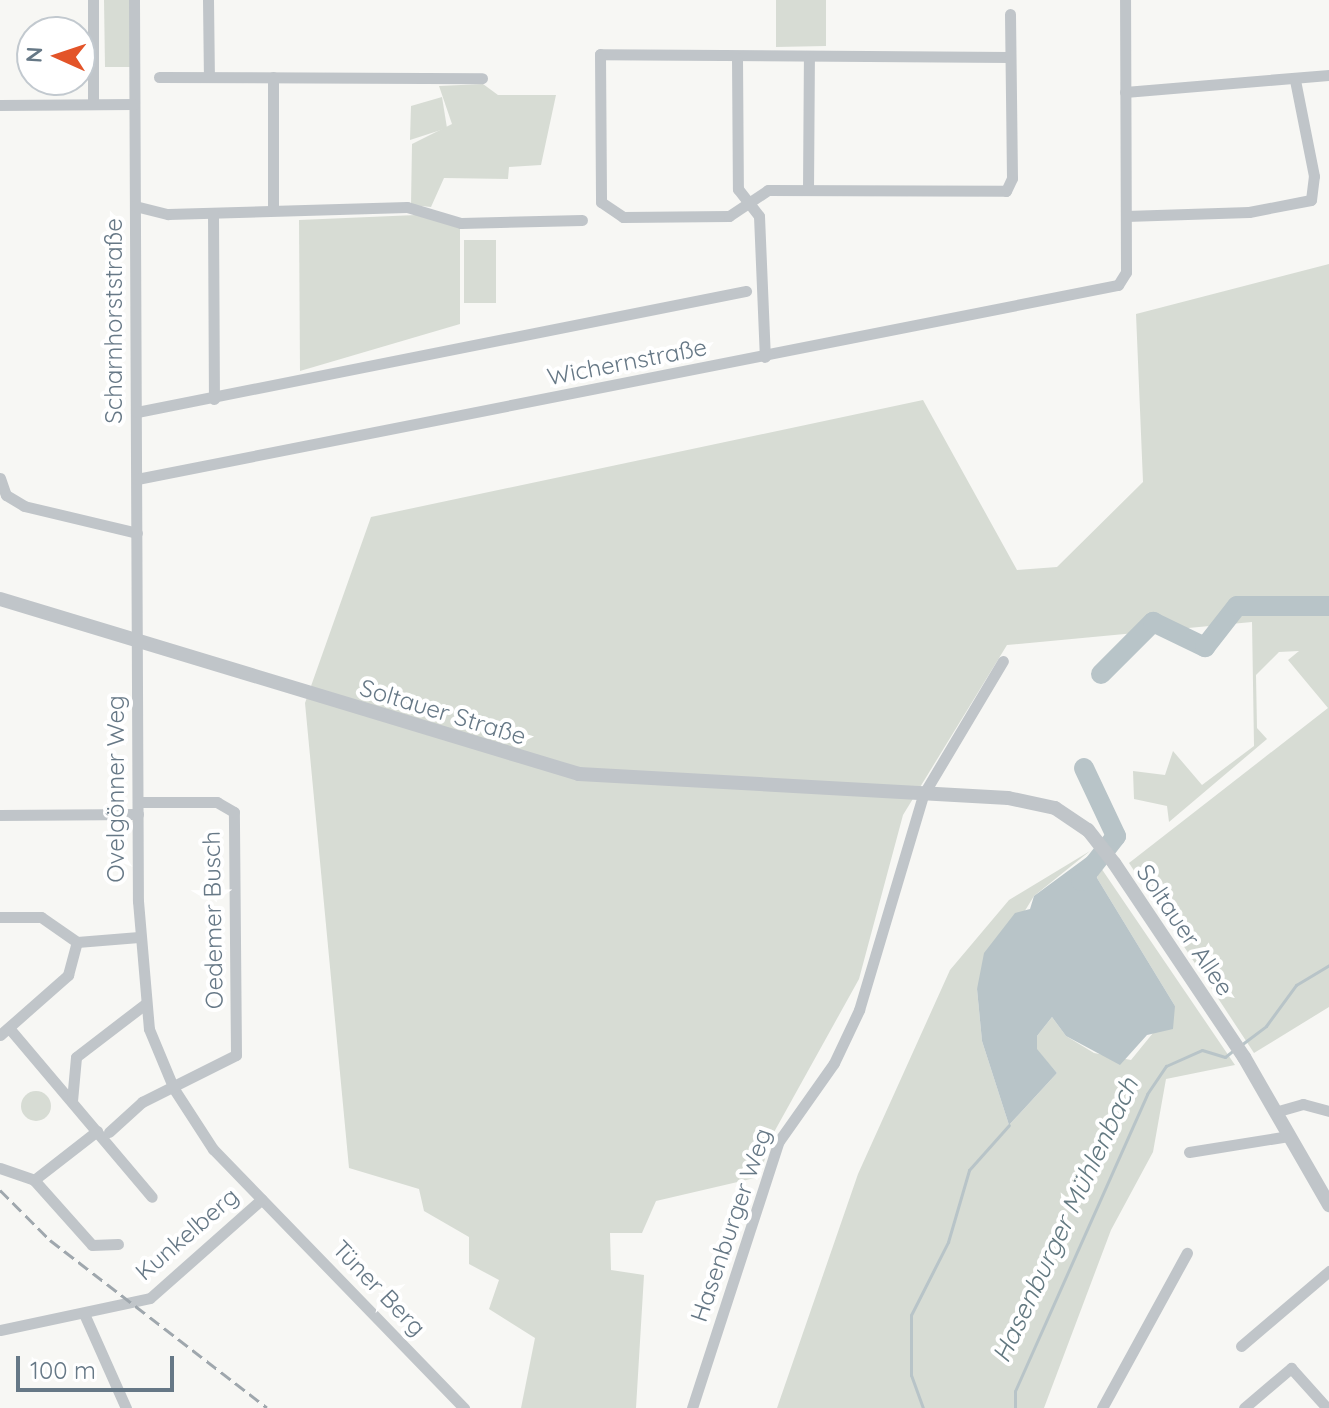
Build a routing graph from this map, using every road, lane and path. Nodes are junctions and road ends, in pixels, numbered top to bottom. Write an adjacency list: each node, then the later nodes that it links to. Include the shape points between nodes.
1 (93, 0): 16 (street)
2 (134, 0): 17 (street, Scharnhorststraße)
3 (208, 0): 11 (street)
4 (1125, 0): 15 (street)
5 (1010, 14): 6 (street)
6 (1010, 57): 8 (street); 19 (street, via 1006,191)
7 (737, 58): 8 (street); 20 (street, via 738,189); 20 (street, via 600,54 601,202 623,217 729,216)
8 (809, 58): 19 (street)
9 (1329, 75): 14 (street)
10 (159, 77): 11 (street)
11 (209, 77): 12 (street)
12 (273, 77): 13 (street); 22 (street)
13 (482, 78)
14 (1295, 80): 15 (street); 24 (street, via 1314,176 1311,200 1249,212)
15 (1125, 92): 24 (street)
16 (93, 104): 17 (street); 18 (street)
17 (134, 104): 21 (street, Scharnhorststraße)
18 (0, 105)
19 (808, 190): 20 (street, via 768,190)
20 (748, 203): 27 (street, via 759,216)
21 (135, 206): 23 (street); 29 (street, Scharnhorststraße)
22 (273, 210): 23 (street); 25 (street, via 407,207 461,223)
23 (213, 213): 28 (street)
24 (1126, 216): 27 (street, Wichernstraße, via 1123,280)
25 (582, 220)
26 (746, 291): 28 (street)
27 (765, 357): 31 (street, Wichernstraße)
28 (214, 399): 29 (street)
29 (137, 412): 31 (street, Scharnhorststraße)
30 (0, 478): 32 (street, via 6,495 24,506)
31 (137, 479): 32 (street, Scharnhorststraße)
32 (137, 533): 34 (street, Scharnhorststraße)
33 (0, 599): 34 (street, Soltauer Straße)
34 (138, 642): 36 (street, Soltauer Straße, via 579,774); 37 (street, Ovelgönner Weg)
35 (1003, 661): 36 (street, Hasenburger Weg)
36 (923, 795): 47 (street, Soltauer Allee, via 1032,801 1072,817 1111,859); 64 (street, Hasenburger Weg, via 859,1010 834,1063 779,1141)
37 (138, 808): 38 (street); 40 (street, Ovelgönner Weg); 44 (street, Oedemer Busch, via 217,802 234,812 236,1055)
38 (0, 815)
39 (0, 917): 41 (street, via 41,917)
40 (139, 937): 41 (street); 42 (street, Ovelgönner Weg)
41 (77, 942): 43 (street, via 68,975)
42 (145, 1004): 44 (street, Ovelgönner Weg); 45 (street, via 76,1057)
43 (4, 1032): 45 (street)
44 (174, 1089): 48 (street, via 142,1102); 54 (street, Ovelgönner Weg, via 213,1149)
45 (72, 1101): 48 (street)
46 (1329, 1111): 47 (street, via 1303,1104)
47 (1275, 1112): 49 (street)
48 (103, 1131): 52 (street); 53 (street)
49 (1289, 1136): 50 (street); 55 (street)
50 (1189, 1152)
51 (0, 1168): 52 (street)
52 (34, 1180): 56 (street, via 92,1245)
53 (152, 1197)
54 (262, 1199): 59 (street, Kunkelberg, via 167,1287); 63 (street, Tüner Berg)
55 (1329, 1205)
56 (118, 1244)
57 (1187, 1253): 65 (street)
58 (1329, 1271): 61 (street)
59 (85, 1316): 60 (street, Kunkelberg); 62 (street)
60 (0, 1330)
61 (1241, 1346)
62 (126, 1408)
63 (464, 1408)
64 (692, 1408)
65 (1102, 1408)
66 (1244, 1408): 67 (street, via 1291,1368)
67 (1327, 1408)

